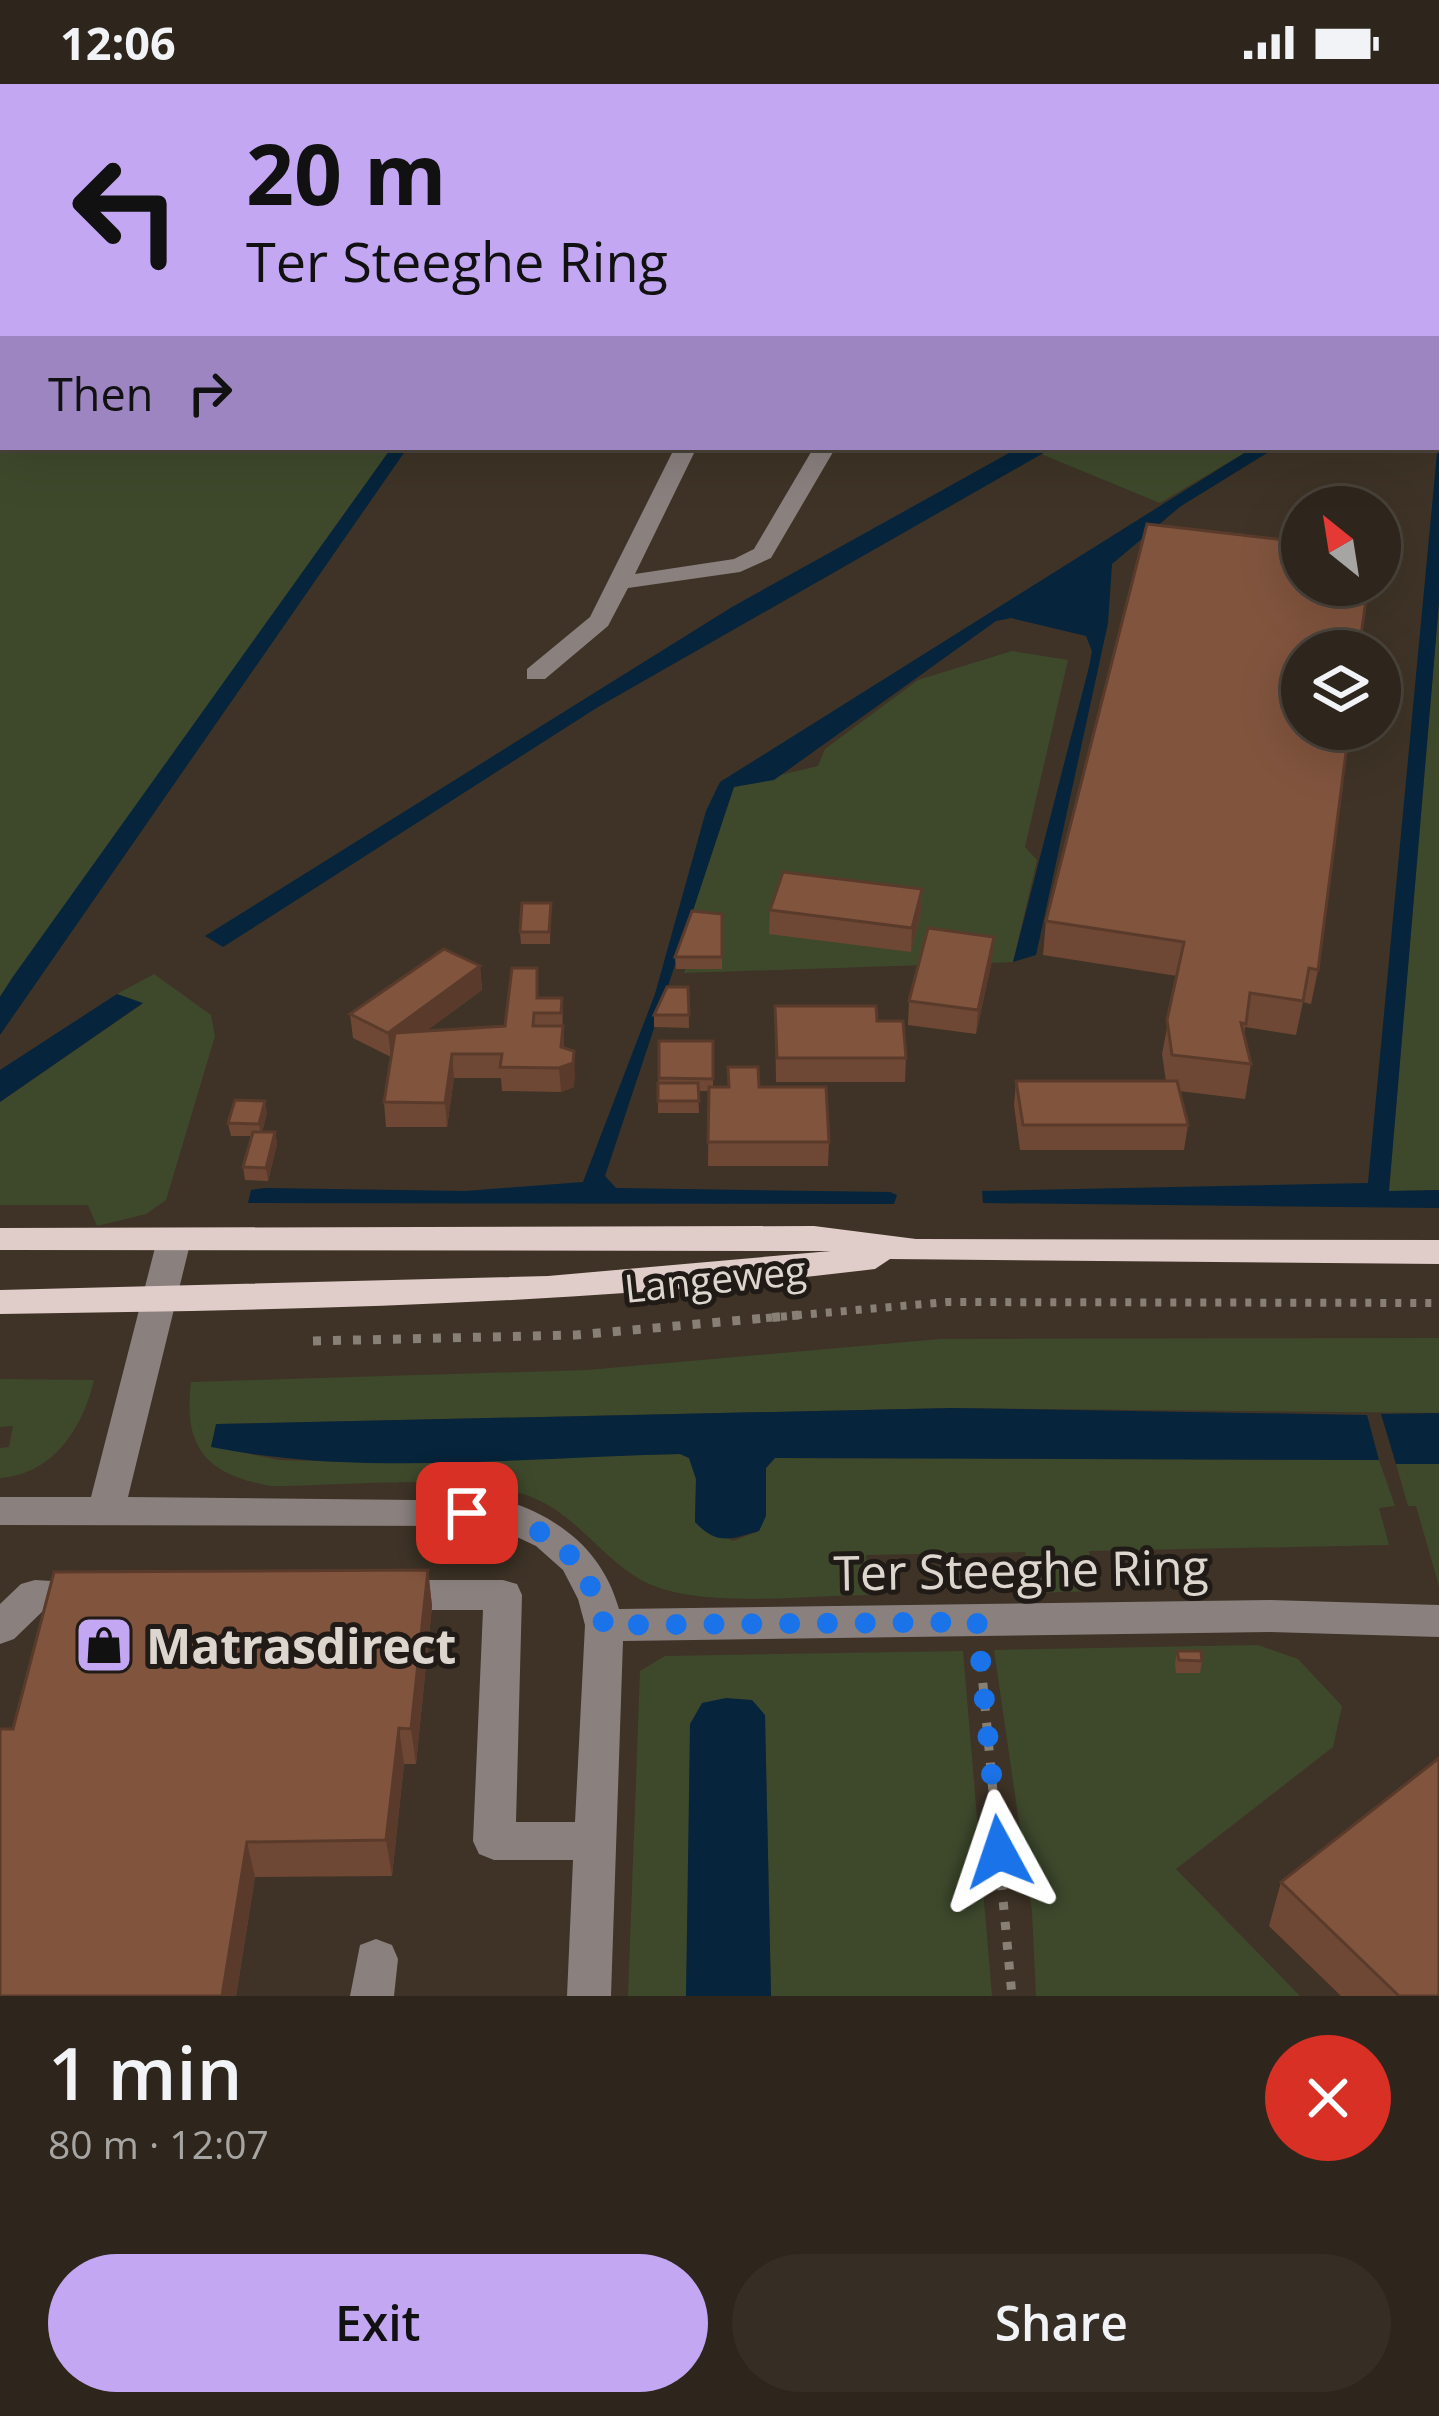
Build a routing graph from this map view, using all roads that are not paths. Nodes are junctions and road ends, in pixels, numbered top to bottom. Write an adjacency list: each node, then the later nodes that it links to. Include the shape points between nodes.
1 (685, 450): 3 (street)
2 (824, 450): 3 (street, via 763,553 740,565)
3 (619, 583): 4 (street, via 599,621)
4 (536, 674)
5 (0, 1239): 6 (main road, Langeweg)
6 (174, 1240): 7 (main road, Langeweg, via 814,1238); 9 (street)
7 (916, 1251): 8 (main road, Langeweg); 9 (main road, Langeweg, via 583,1289)
8 (1439, 1252)
9 (159, 1300): 10 (main road, Langeweg); 11 (street)
10 (0, 1302)
11 (106, 1510): 12 (street); 16 (street, via 507,1516 576,1559)
12 (0, 1511)
13 (129, 1595): 17 (street, via 35,1595)
14 (363, 1595): 18 (street, via 503,1594 494,1840)
15 (1439, 1621): 16 (street, Ter Steeghe Ring)
16 (604, 1625): 18 (street)
17 (0, 1628)
18 (594, 1840): 19 (street)
19 (589, 1996)

